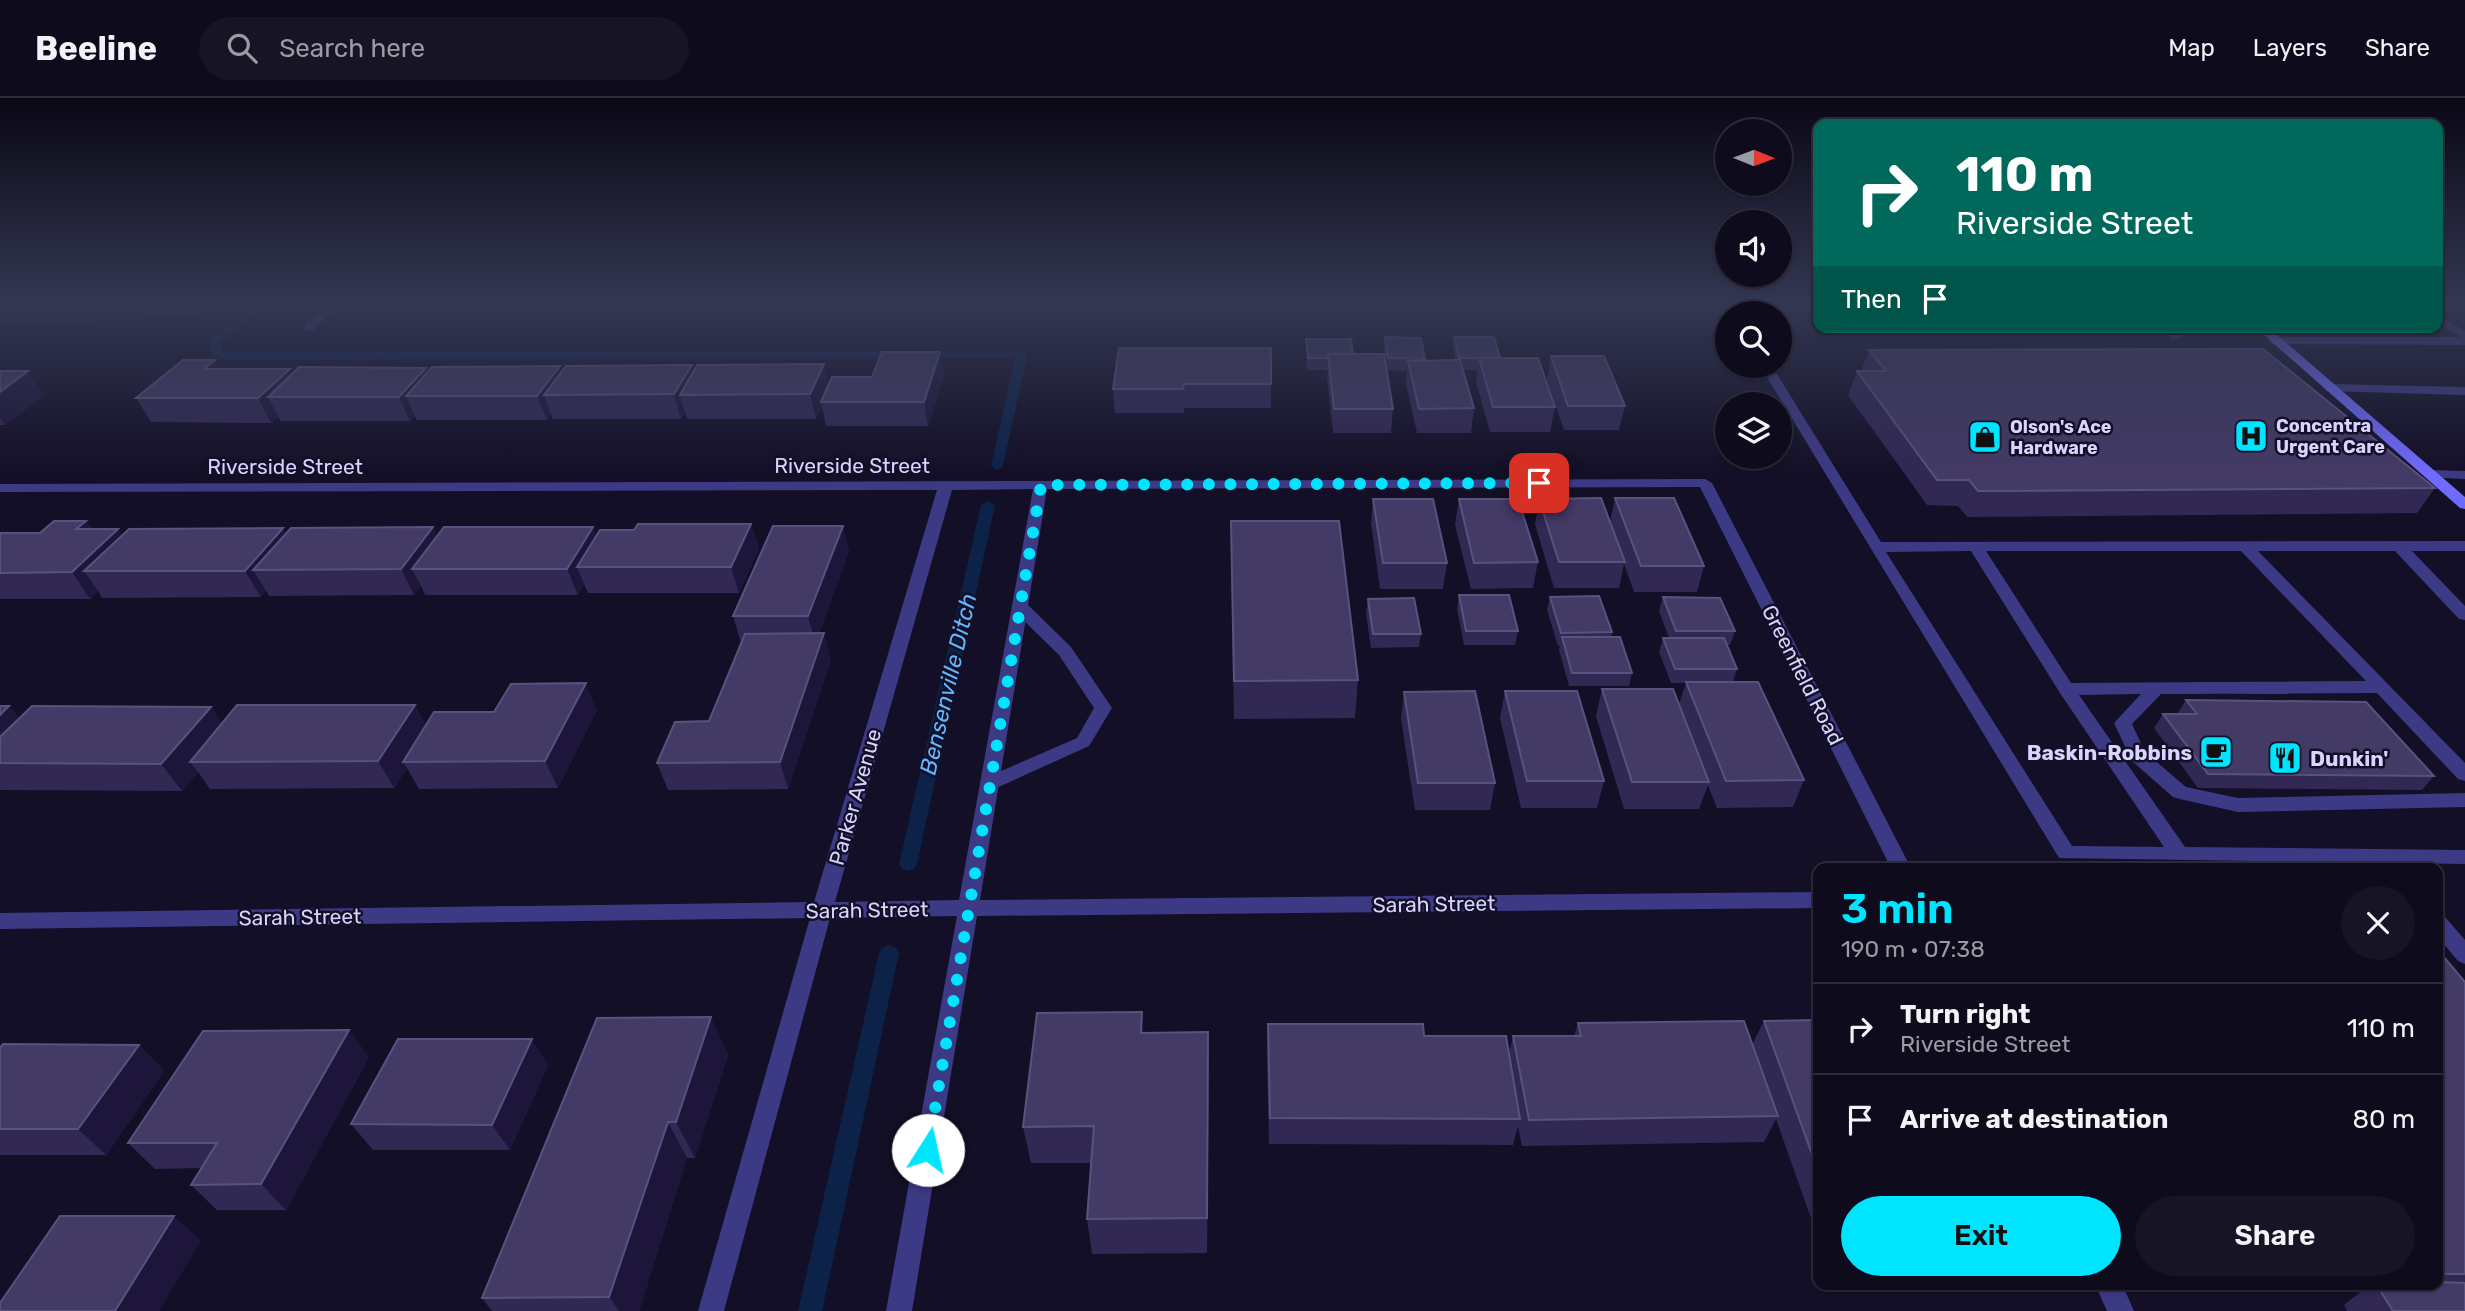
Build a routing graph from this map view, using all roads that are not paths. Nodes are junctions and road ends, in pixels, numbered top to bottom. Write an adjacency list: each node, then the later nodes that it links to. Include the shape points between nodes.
1 (2298, 360): 3 (main road)
2 (1773, 378): 14 (street)
3 (2331, 388): 4 (street); 5 (main road)
4 (2465, 391)
5 (2429, 474): 6 (street); 11 (main road)
6 (2465, 475)
7 (1705, 483): 9 (street, Riverside Street); 28 (street, Greenfield Road)
8 (946, 485): 9 (street, Riverside Street); 10 (street, Riverside Street); 31 (street, Parker Avenue)
9 (1041, 485): 17 (street)
10 (0, 488)
11 (2465, 505)
12 (2399, 546): 13 (street); 16 (street); 18 (street)
13 (2465, 546)
14 (1876, 547): 15 (street); 25 (street, via 2066,853)
15 (1976, 547): 16 (street); 21 (street)
16 (2245, 547): 19 (street)
17 (1021, 608): 23 (street); 23 (street, via 1065,652 1103,708 1083,742)
18 (2465, 615)
19 (2382, 687): 20 (street); 22 (street)
20 (2157, 688): 21 (street); 24 (street, via 2123,723 2138,756 2180,792 2238,805)
21 (2066, 689): 25 (street)
22 (2465, 774)
23 (992, 783): 30 (street)
24 (2465, 800)
25 (2179, 854): 27 (street)
26 (2465, 857): 27 (street)
27 (2386, 862)
28 (1898, 863)
29 (1813, 900): 30 (street, Sarah Street)
30 (971, 908): 31 (street, Sarah Street); 37 (street)
31 (822, 911): 32 (street, Sarah Street); 36 (street, Parker Avenue)
32 (0, 921)
33 (2443, 929): 34 (street)
34 (2465, 955)
35 (2111, 1290): 38 (street)
36 (711, 1311)
37 (900, 1311)
38 (2121, 1311)

